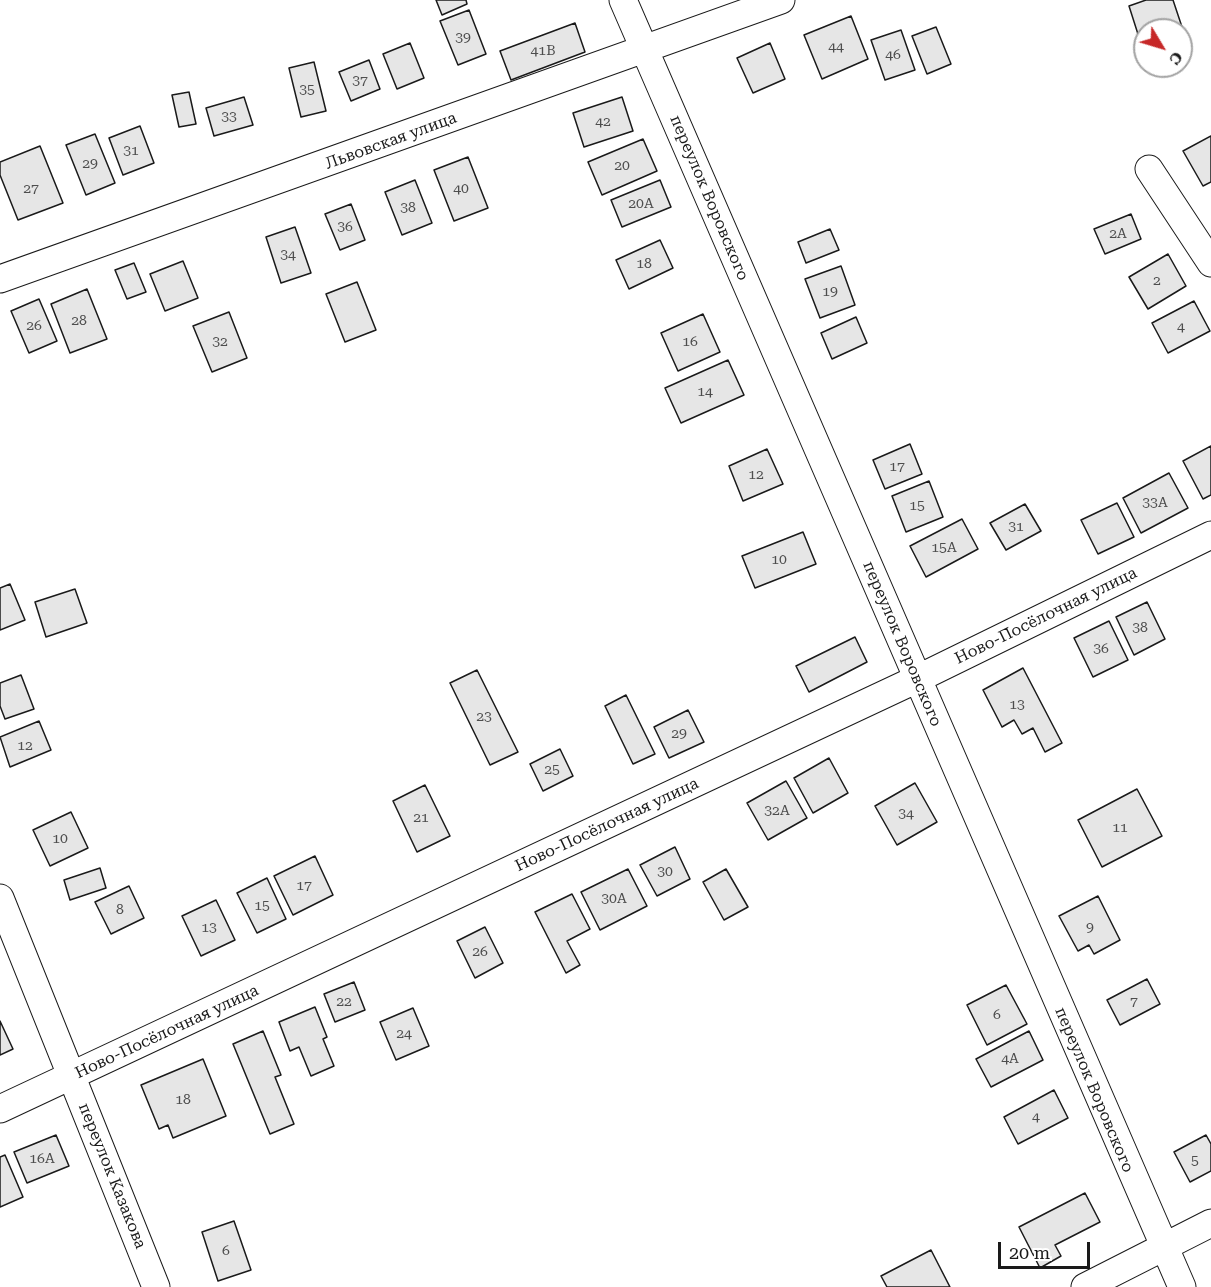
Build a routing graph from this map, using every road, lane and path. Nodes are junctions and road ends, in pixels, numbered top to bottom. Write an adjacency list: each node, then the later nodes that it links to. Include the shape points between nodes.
1 (623, 0): 3 (street, переулок Воровского)
2 (781, 0): 3 (street, Львовская улица)
3 (645, 50): 6 (street, Львовская улица); 8 (street, переулок Воровского)
4 (1149, 169): 5 (street)
5 (1211, 263)
6 (0, 279)
7 (1211, 536): 8 (street, Ново-Посёлочная улица)
8 (917, 679): 10 (street, Ново-Посёлочная улица); 13 (street, переулок Воровского)
9 (0, 898): 10 (street, переулок Казакова)
10 (72, 1077): 11 (street, Ново-Посёлочная улица); 14 (street, переулок Казакова)
11 (0, 1109)
12 (1211, 1223): 13 (street)
13 (1162, 1247): 15 (street); 16 (street, переулок Воровского)
14 (156, 1287)
15 (1085, 1287)
16 (1182, 1287)

